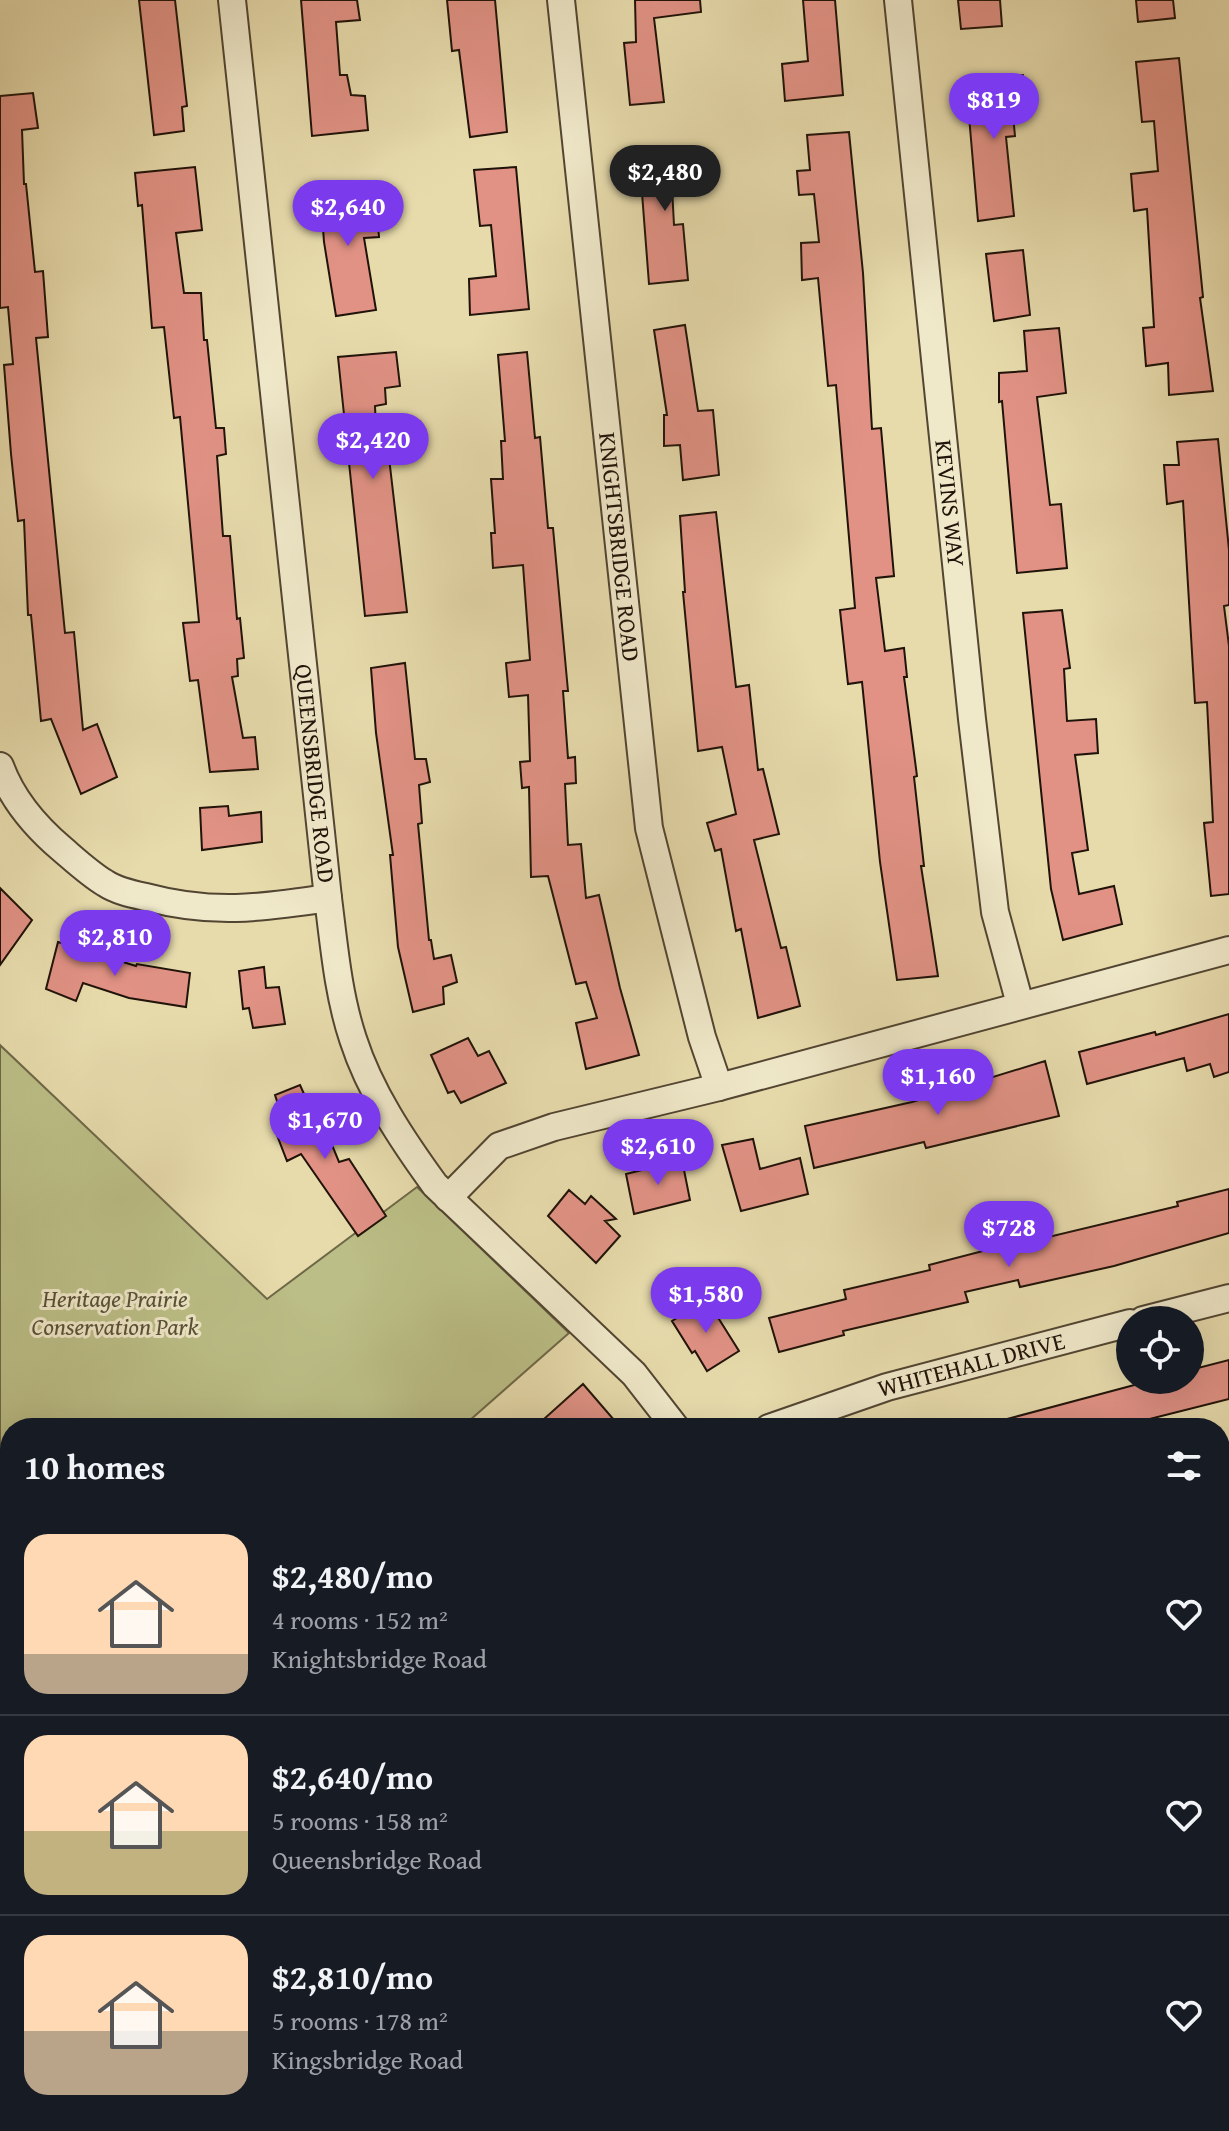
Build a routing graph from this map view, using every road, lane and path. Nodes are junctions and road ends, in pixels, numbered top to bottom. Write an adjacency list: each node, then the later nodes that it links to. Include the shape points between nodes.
1 (232, 0): 5 (street, QUEENSBRIDGE ROAD)
2 (561, 0): 8 (street, KNIGHTSBRIDGE ROAD, via 649,828)
3 (898, 0): 7 (street, KEVINS WAY, via 975,749 995,912)
4 (0, 766): 5 (street, via 33,823 107,884 125,892 184,907 221,909)
5 (328, 898): 9 (street, QUEENSBRIDGE ROAD, via 337,974 353,1040 410,1151)
6 (1229, 950): 7 (street)
7 (1020, 1004): 8 (street)
8 (719, 1087): 9 (street, via 554,1127 499,1146)
9 (448, 1198): 13 (street, QUEENSBRIDGE ROAD, via 634,1374)
10 (1229, 1298): 11 (street)
11 (1198, 1306)
12 (1116, 1327): 14 (street, WHITEHALL DRIVE, via 887,1387)
13 (668, 1418)
14 (798, 1418)

